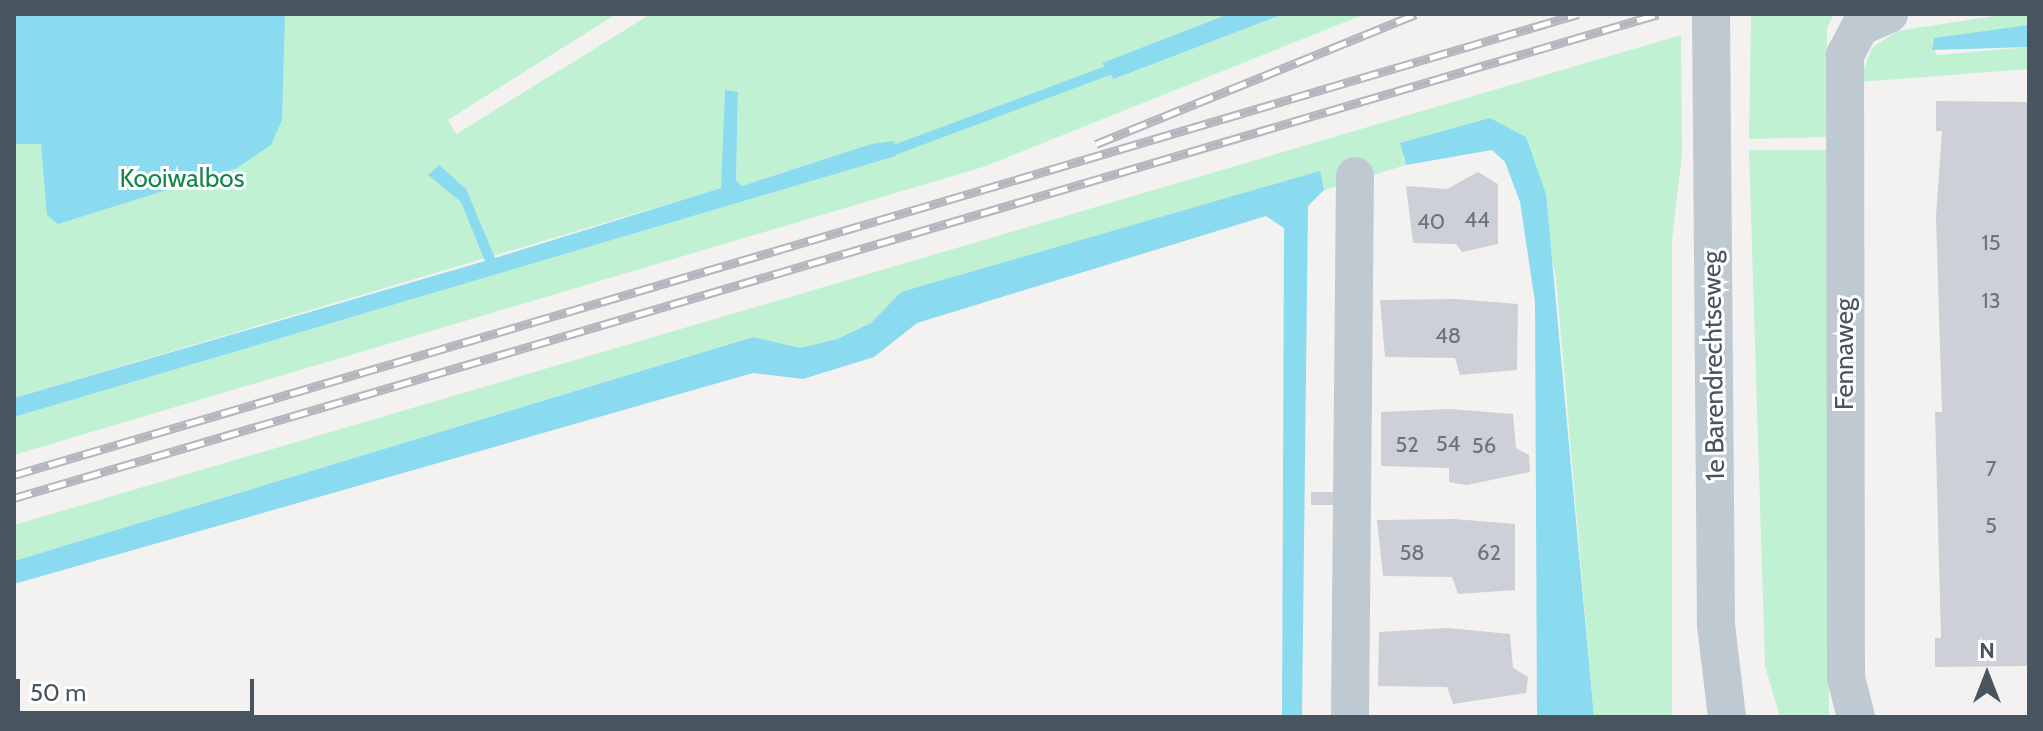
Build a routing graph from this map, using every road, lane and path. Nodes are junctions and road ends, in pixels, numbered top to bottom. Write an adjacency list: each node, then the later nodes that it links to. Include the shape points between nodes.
1 (1711, 14): 5 (street, 1e Barendrechtseweg, via 1716,625)
2 (1889, 14): 6 (street, Fennaweg, via 1849,38 1845,70 1846,678)
3 (1355, 176): 4 (street)
4 (1350, 717)
5 (1727, 717)
6 (1856, 717)

